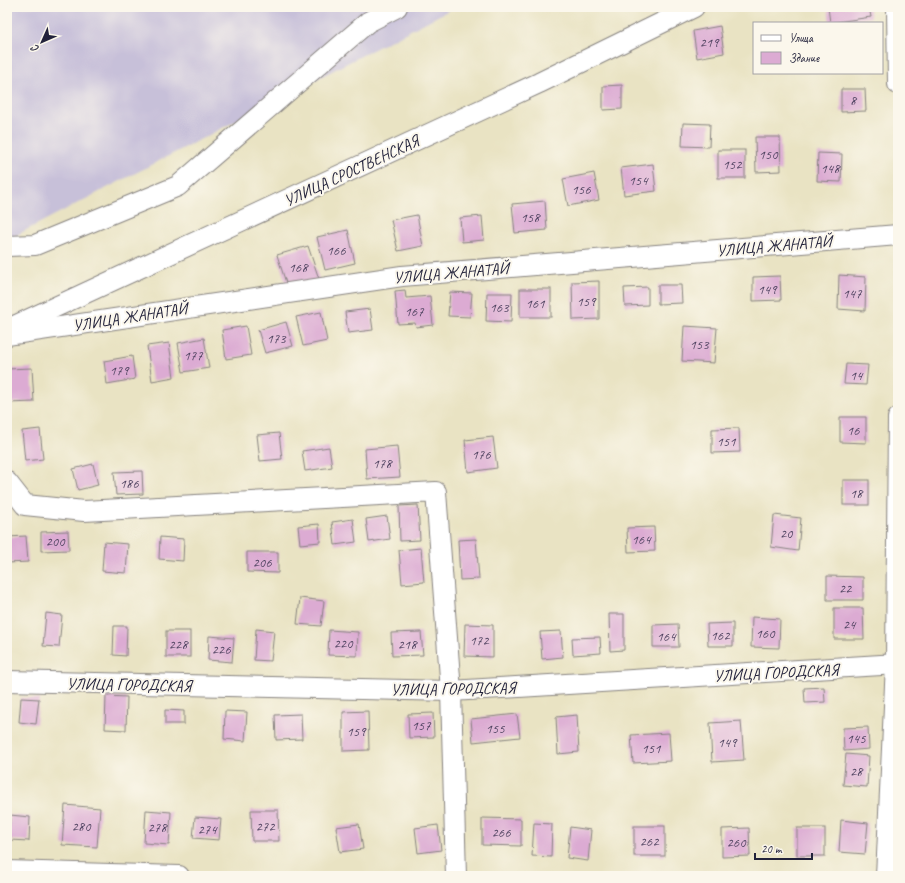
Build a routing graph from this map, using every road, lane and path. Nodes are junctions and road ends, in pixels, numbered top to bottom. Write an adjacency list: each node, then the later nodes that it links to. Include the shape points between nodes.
1 (397, 7): 6 (street, via 368,22 178,186 35,245)
2 (694, 7): 7 (street, УЛИЦА СРОСТВЕНСКАЯ, via 539,83)
3 (897, 7): 4 (street)
4 (898, 84)
5 (898, 235): 8 (street, УЛИЦА ЖАНАТАЙ, via 402,276)
6 (7, 246)
7 (7, 329)
8 (7, 335)
9 (898, 418): 11 (street)
10 (7, 482): 13 (street, via 25,505 84,511 436,492)
11 (897, 664): 13 (street, УЛИЦА ГОРОДСКАЯ); 17 (street)
12 (7, 681): 13 (street, УЛИЦА ГОРОДСКАЯ)
13 (451, 691): 16 (street)
14 (7, 871): 15 (street)
15 (179, 876)
16 (456, 876)
17 (886, 876)

